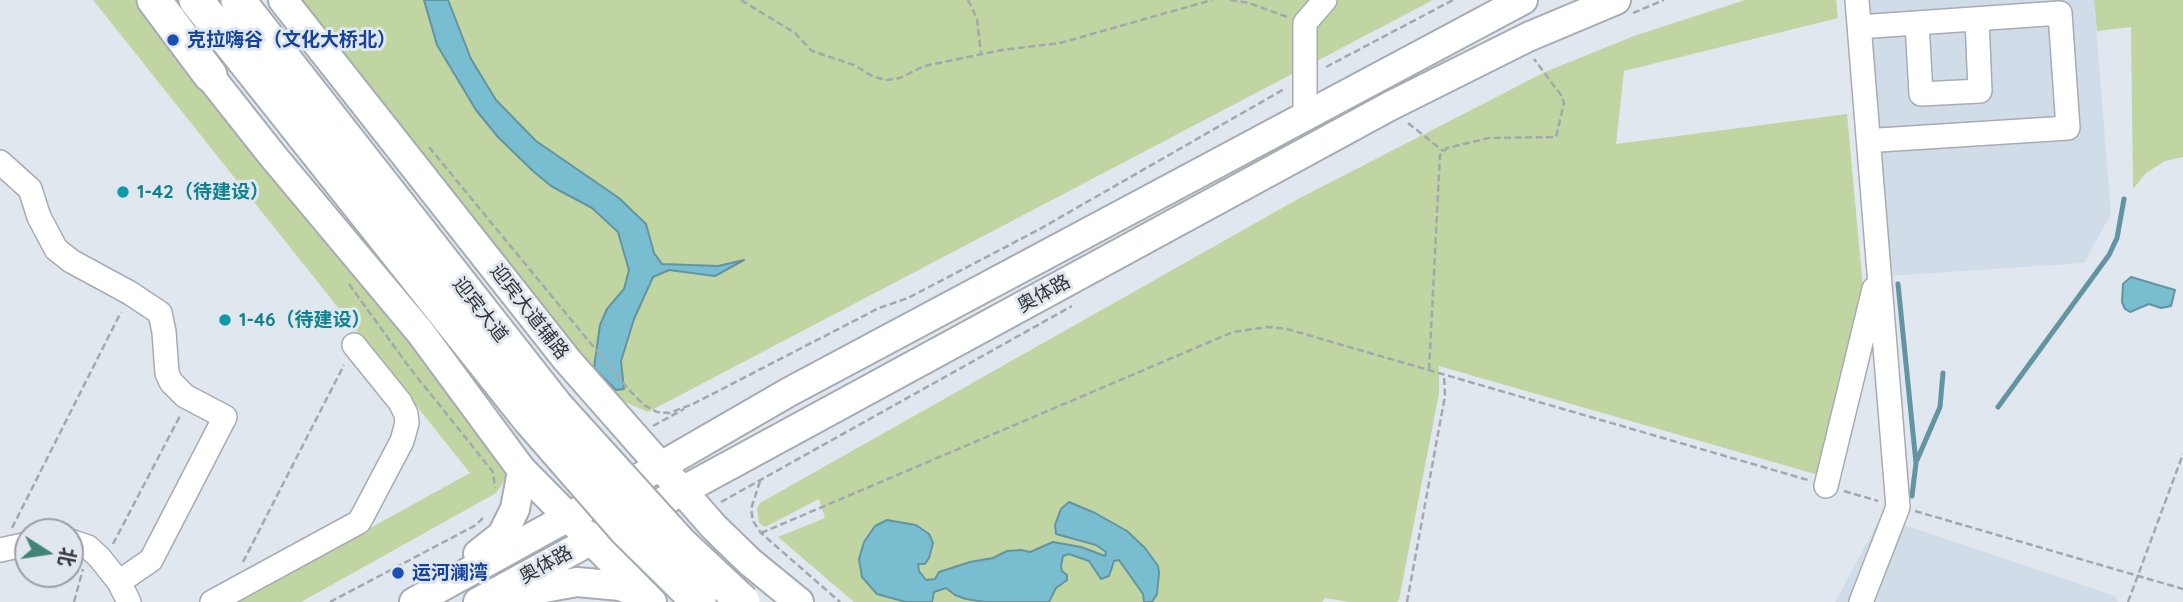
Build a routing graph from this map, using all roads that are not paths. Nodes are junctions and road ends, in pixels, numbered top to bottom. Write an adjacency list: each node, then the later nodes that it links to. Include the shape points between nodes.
1 (144, 0): 14 (main road)
2 (154, 0): 14 (highway)
3 (196, 0): 33 (highway, 迎宾大道, bridge, via 538,430 625,529)
4 (237, 0): 34 (highway, 迎宾大道, bridge, via 556,406 680,543)
5 (283, 0): 20 (main road, 迎宾大道辅路, via 567,360)
6 (1325, 0): 15 (lane, via 1305,23)
7 (1523, 0): 15 (main road, 奥体路)
8 (1857, 0): 18 (lane)
9 (1621, 8): 23 (main road, 奥体路, via 1528,37 1390,106)
10 (1950, 10): 11 (lane); 12 (lane)
11 (1977, 19): 12 (lane, via 1980,91 1922,94); 16 (lane, via 2060,13 2068,128)
12 (1917, 23): 13 (lane)
13 (1873, 26)
14 (210, 75): 21 (main road, via 420,332)
15 (1305, 117): 20 (main road, 奥体路, via 789,392)
16 (1879, 140)
17 (0, 162): 27 (lane, via 30,189 38,218 56,249 160,313 167,373 177,389 225,416 151,560)
18 (1879, 268): 22 (lane); 36 (lane, via 1898,507)
19 (357, 348): 28 (lane, via 400,402 407,424 363,516)
20 (660, 466): 23 (main road, 迎宾大道辅路); 24 (main road, 奥体路)
21 (522, 471): 24 (main road); 29 (main road, via 515,509 502,535)
22 (1826, 486)
23 (682, 491): 25 (main road, 奥体路); 35 (main road, 迎宾大道辅路, via 750,562)
24 (568, 517): 25 (main road); 29 (main road, 奥体路)
25 (590, 540): 30 (main road); 31 (main road, 奥体路)
26 (87, 549): 27 (lane)
27 (124, 592)
28 (219, 598)
29 (422, 598)
30 (650, 599): 32 (main road, via 620,586 577,582)
31 (478, 602)
32 (497, 602)
33 (699, 602)
34 (743, 602)
35 (799, 602)
36 (1861, 602)

